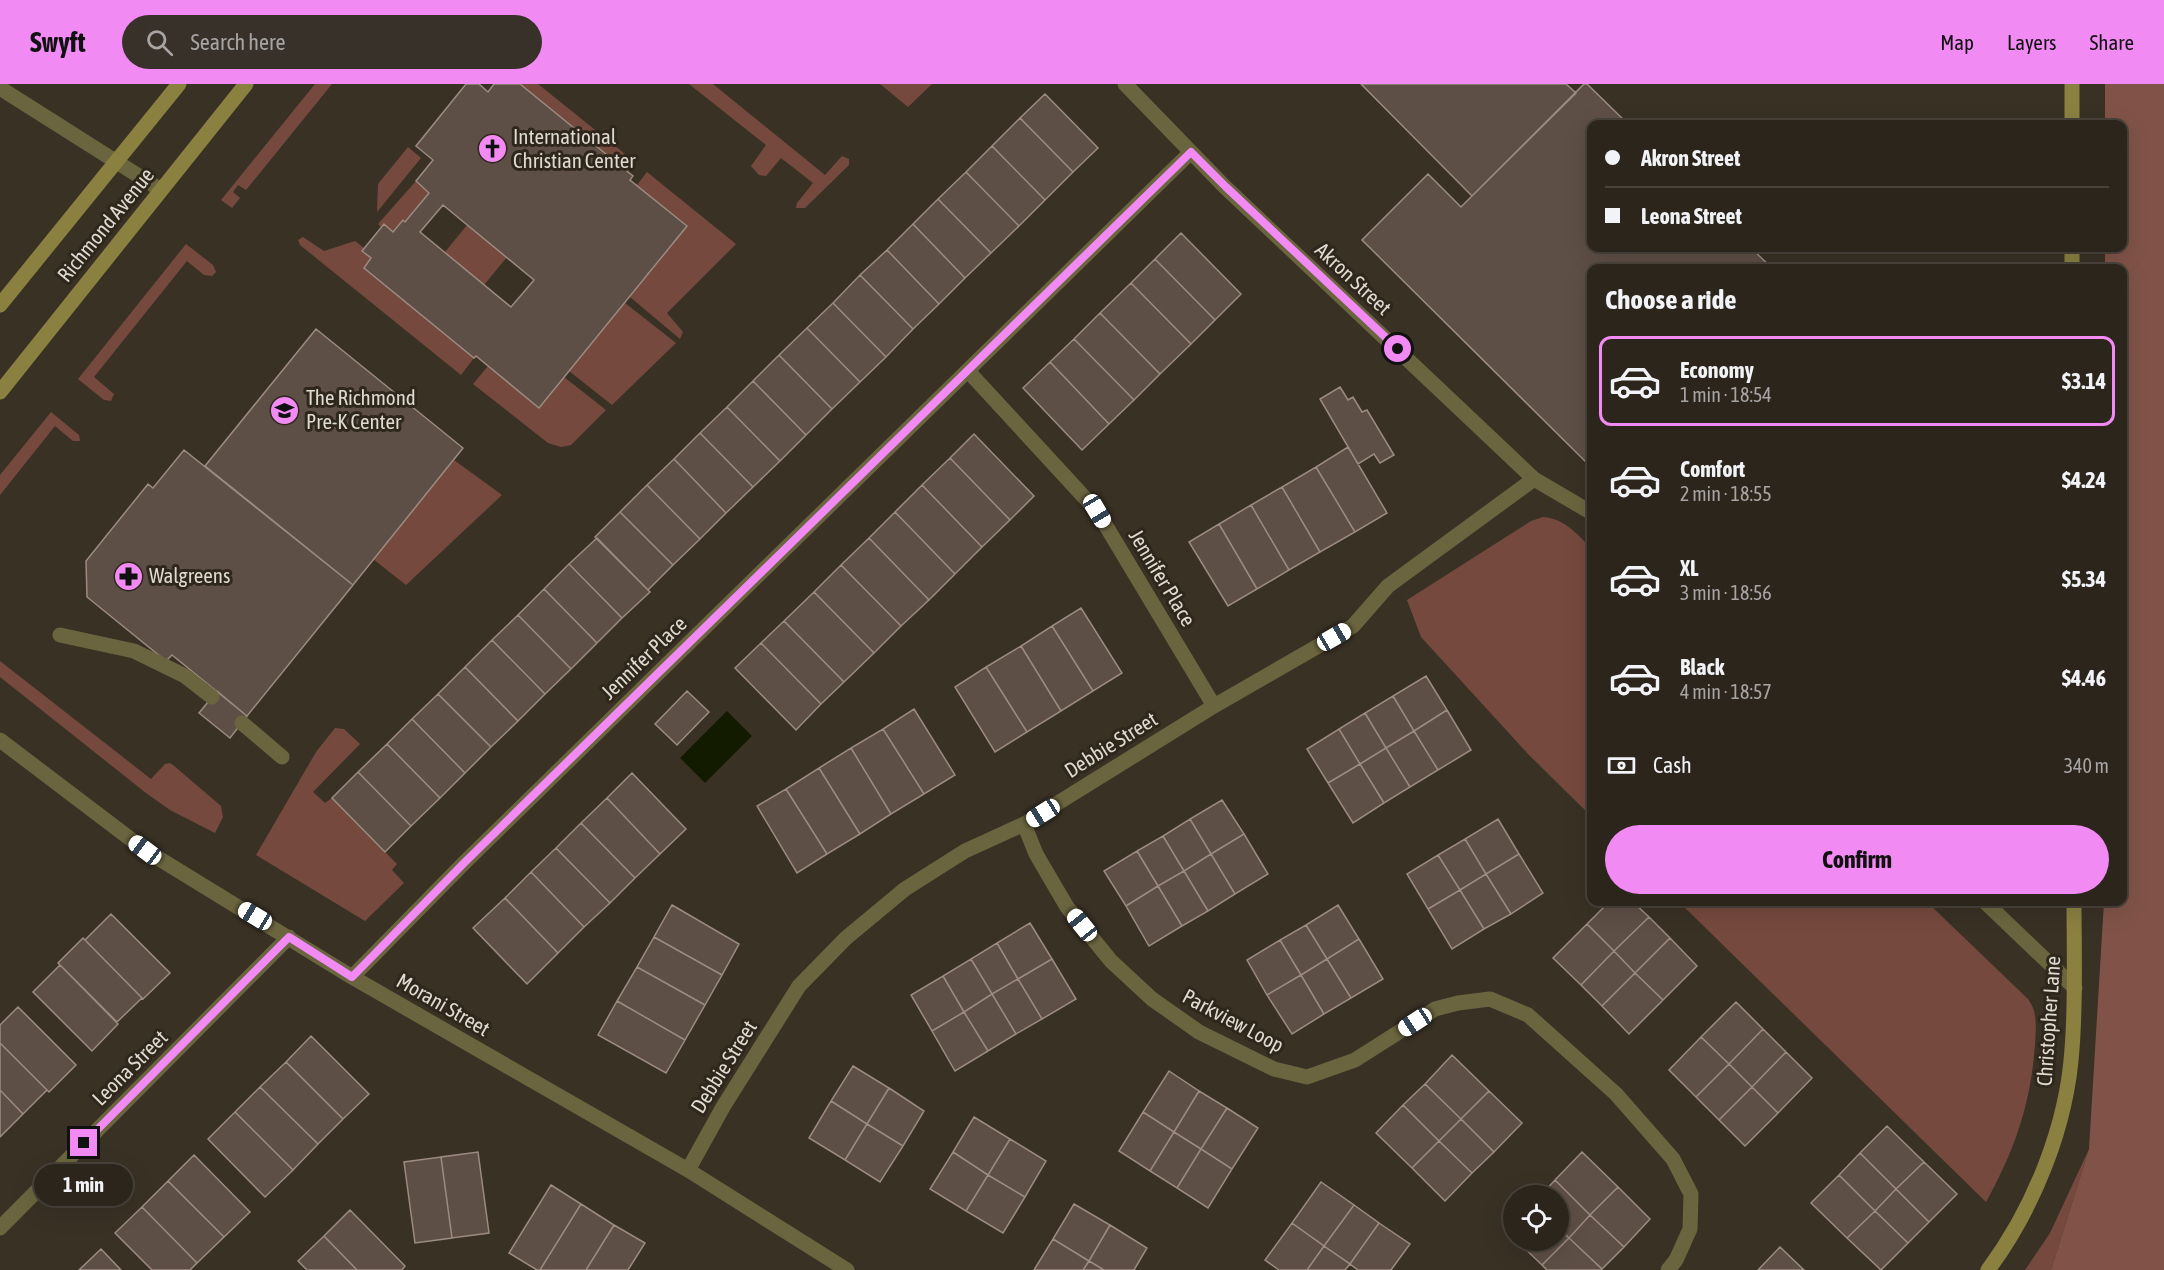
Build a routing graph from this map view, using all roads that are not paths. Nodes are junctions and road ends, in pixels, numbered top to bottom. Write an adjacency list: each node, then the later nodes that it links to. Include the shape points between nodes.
1 (179, 84): 8 (main road, Richmond Avenue)
2 (246, 84): 9 (main road, Richmond Avenue)
3 (1125, 84): 7 (street, Akron Street)
4 (2072, 84): 6 (main road)
5 (0, 88): 8 (street)
6 (2072, 120)
7 (1191, 152): 11 (street, Jennifer Place); 13 (street, Akron Street)
8 (116, 161): 9 (street); 10 (main road, Richmond Avenue)
9 (161, 190): 12 (main road, Richmond Avenue)
10 (0, 305)
11 (968, 371): 17 (street, Jennifer Place, via 1097,511); 25 (street, Jennifer Place)
12 (0, 392)
13 (1534, 479): 14 (street, Akron Street); 17 (street, Debbie Street, via 1388,586 1353,626)
14 (1587, 510)
15 (60, 635): 16 (street, via 134,651 184,676)
16 (212, 697)
17 (1214, 706): 21 (street, Debbie Street)
18 (242, 723): 20 (street)
19 (0, 740): 24 (street, Morani Street, via 145,850)
20 (282, 757)
21 (1024, 824): 27 (street, Debbie Street, via 965,851 905,889 846,938 799,987); 30 (street, Parkview Loop, via 1036,854 1067,907 1111,961 1152,999 1199,1032 1274,1069 1307,1077 1355,1060 1435,1009 1458,1003 1490,999 1528,1015 1616,1094 1673,1159 1691,1194 1690,1229)
22 (1989, 906): 26 (street)
23 (2074, 906): 26 (main road, Christopher Lane)
24 (289, 937): 25 (street, Morani Street); 28 (street, Leona Street)
25 (352, 977): 27 (street, Morani Street)
26 (2075, 988): 31 (main road, Christopher Lane, via 2072,1051 2054,1136 2020,1219)
27 (687, 1170): 29 (street, Morani Street)
28 (0, 1228)
29 (847, 1270)
30 (1668, 1270)
31 (1988, 1270)

